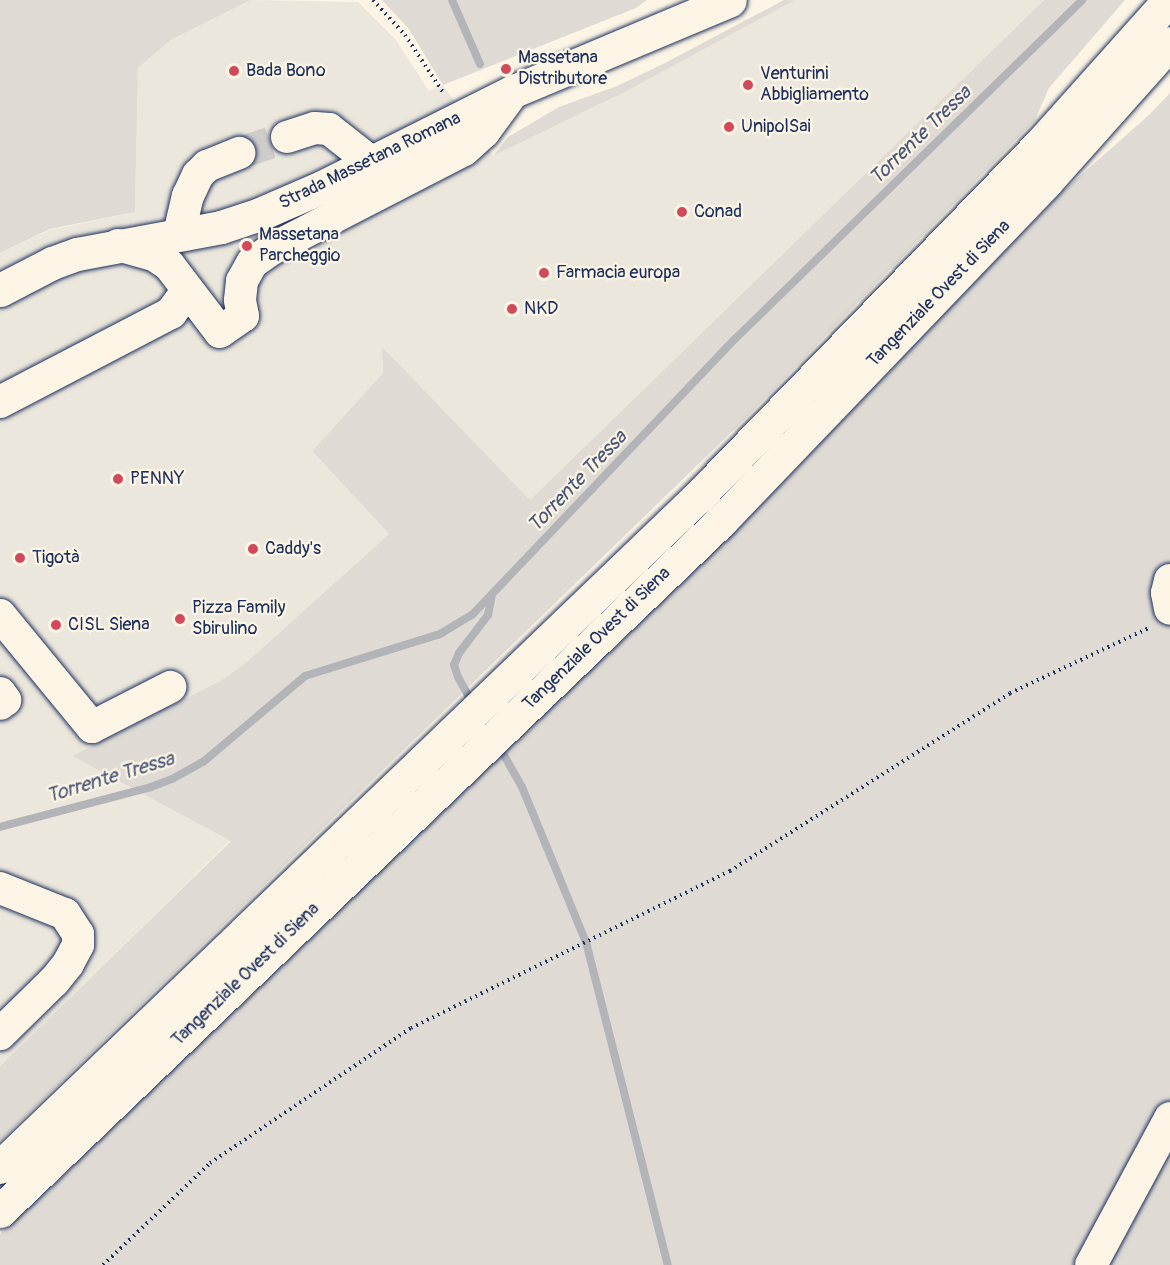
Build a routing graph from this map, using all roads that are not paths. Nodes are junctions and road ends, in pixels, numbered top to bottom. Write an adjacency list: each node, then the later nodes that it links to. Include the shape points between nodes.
1 (730, 0): 6 (main road, Strada Massetana Romana)
2 (1152, 0): 8 (main road)
3 (1169, 0): 8 (main road, Tangenziale Ovest di Siena)
4 (1170, 43): 11 (main road, Tangenziale Ovest di Siena)
5 (1170, 78): 11 (main road)
6 (514, 91): 10 (main road, Strada Massetana Romana); 15 (street, via 484,132 464,150 252,263 242,281 231,324)
7 (287, 137): 10 (street, via 315,128 329,129)
8 (1042, 142): 26 (main road, Tangenziale Ovest di Siena, via 698,497)
9 (240, 153): 12 (street, via 207,166 198,175)
10 (371, 162): 12 (main road, Strada Massetana Romana, via 243,220)
11 (1046, 182): 27 (main road, Tangenziale Ovest di Siena, via 722,520)
12 (178, 234): 13 (main road, Strada Massetana Romana)
13 (118, 245): 14 (main road, Strada Massetana Romana, via 60,260); 15 (street, via 161,258)
14 (0, 290)
15 (187, 291): 16 (street, via 171,313)
16 (0, 402)
17 (1170, 580): 19 (street)
18 (0, 615): 20 (street, via 92,727)
19 (1162, 617)
20 (170, 687)
21 (0, 693): 22 (street, via 5,700)
22 (0, 705)
23 (0, 888): 24 (street, via 65,914 78,934 78,945 54,981)
24 (0, 1034)
25 (1170, 1118): 28 (street)
26 (0, 1167)
27 (0, 1211)
28 (1091, 1265)

